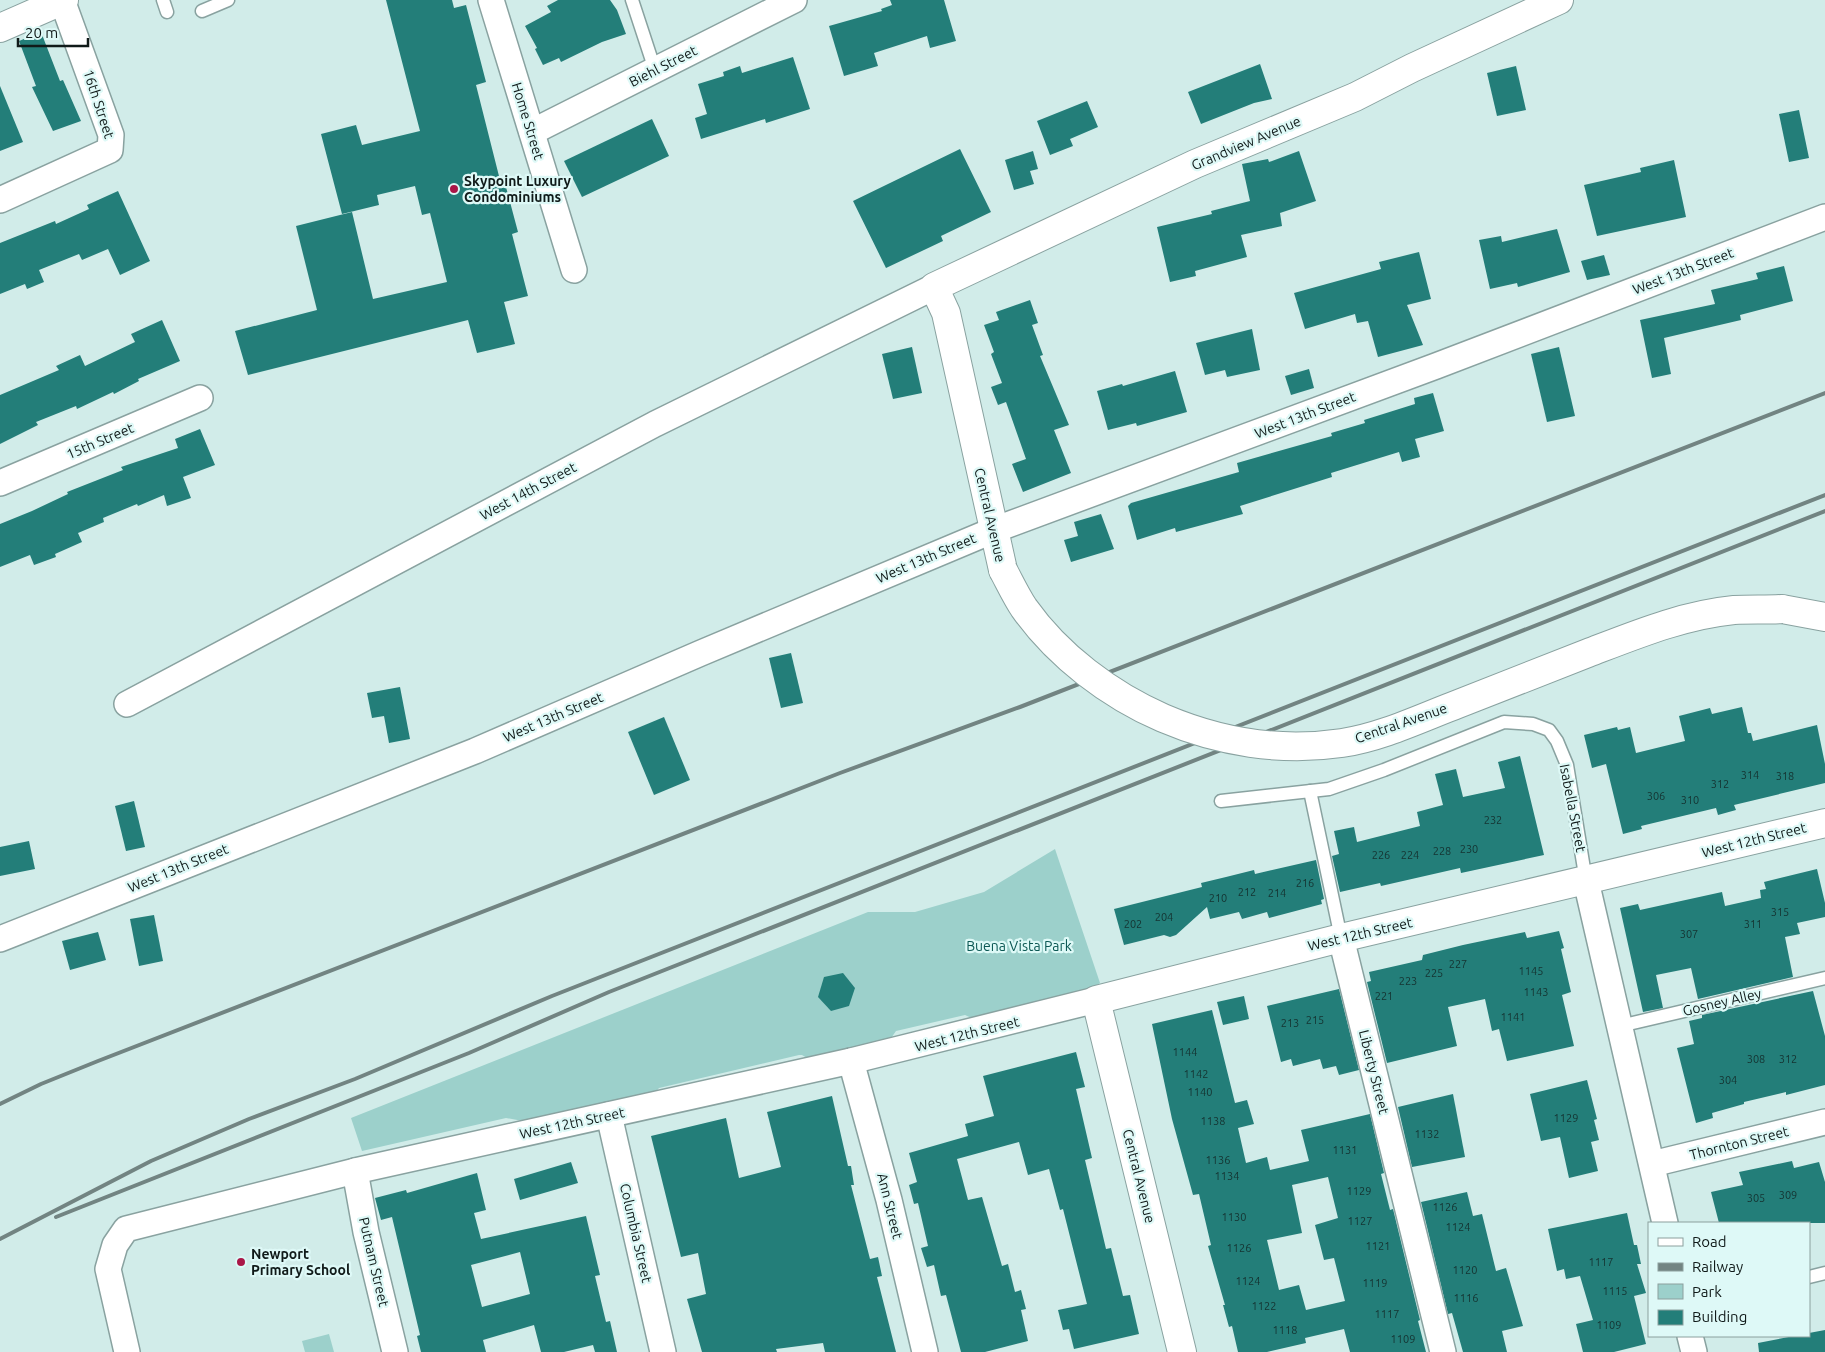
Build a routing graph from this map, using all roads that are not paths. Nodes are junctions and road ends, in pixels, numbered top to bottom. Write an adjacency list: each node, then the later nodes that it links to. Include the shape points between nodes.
1 (63, 0): 8 (street); 11 (street, 16th Street, via 111,135 112,146 110,150)
2 (228, 0): 7 (lane)
3 (491, 0): 10 (street, Home Street)
4 (632, 0): 9 (lane)
5 (794, 0): 9 (street, Biehl Street)
6 (1559, 0): 14 (street, Grandview Avenue, via 1355,97 1195,164)
7 (202, 11)
8 (0, 28)
9 (655, 70): 10 (street, Biehl Street)
10 (532, 132): 13 (street, Home Street)
11 (0, 200)
12 (1825, 217): 17 (street, West 13th Street)
13 (574, 270)
14 (934, 287): 17 (street, Central Avenue, via 946,313); 19 (street, West 14th Street, via 655,424)
15 (200, 398): 16 (street, 15th Street)
16 (0, 484)
17 (994, 530): 18 (street, Central Avenue, bridge, via 1003,570 1025,608 1052,640 1089,674 1132,704 1177,724 1261,745 1308,746 1344,742 1396,728 1646,630 1695,617 1733,610 1782,609); 25 (street, West 13th Street, via 467,754)
18 (1825, 617)
19 (127, 704)
20 (1310, 791): 21 (lane, Isabella Street); 23 (lane, Isabella Street, via 1384,770 1504,722 1533,724 1549,730 1567,765); 24 (lane, Liberty Street)
21 (1221, 801)
22 (1825, 823): 23 (street, West 12th Street)
23 (1586, 881): 24 (street, West 12th Street); 28 (street, Isabella Street)
24 (1341, 938): 27 (street, West 12th Street); 43 (street, Liberty Street)
25 (0, 939)
26 (1825, 978): 28 (lane, Gosney Alley)
27 (1096, 1000): 29 (street, West 12th Street); 42 (street, Central Avenue)
28 (1620, 1026): 32 (street, Isabella Street)
29 (851, 1062): 30 (street, West 12th Street); 41 (street, Ann Street, via 889,1200)
30 (609, 1115): 33 (street, West 12th Street); 40 (street, Columbia Street)
31 (1825, 1122): 32 (street, Thornton Street)
32 (1652, 1164): 34 (street, Isabella Street)
33 (355, 1172): 38 (street, West 12th Street, via 126,1229 115,1245 108,1269); 39 (street, Putnam Street, via 366,1232)
34 (1665, 1222)
35 (1825, 1273): 36 (lane)
36 (1810, 1276)
37 (1690, 1337): 44 (street)
38 (127, 1352)
39 (396, 1352)
40 (663, 1352)
41 (925, 1352)
42 (1182, 1352)
43 (1443, 1352)
44 (1694, 1352)

